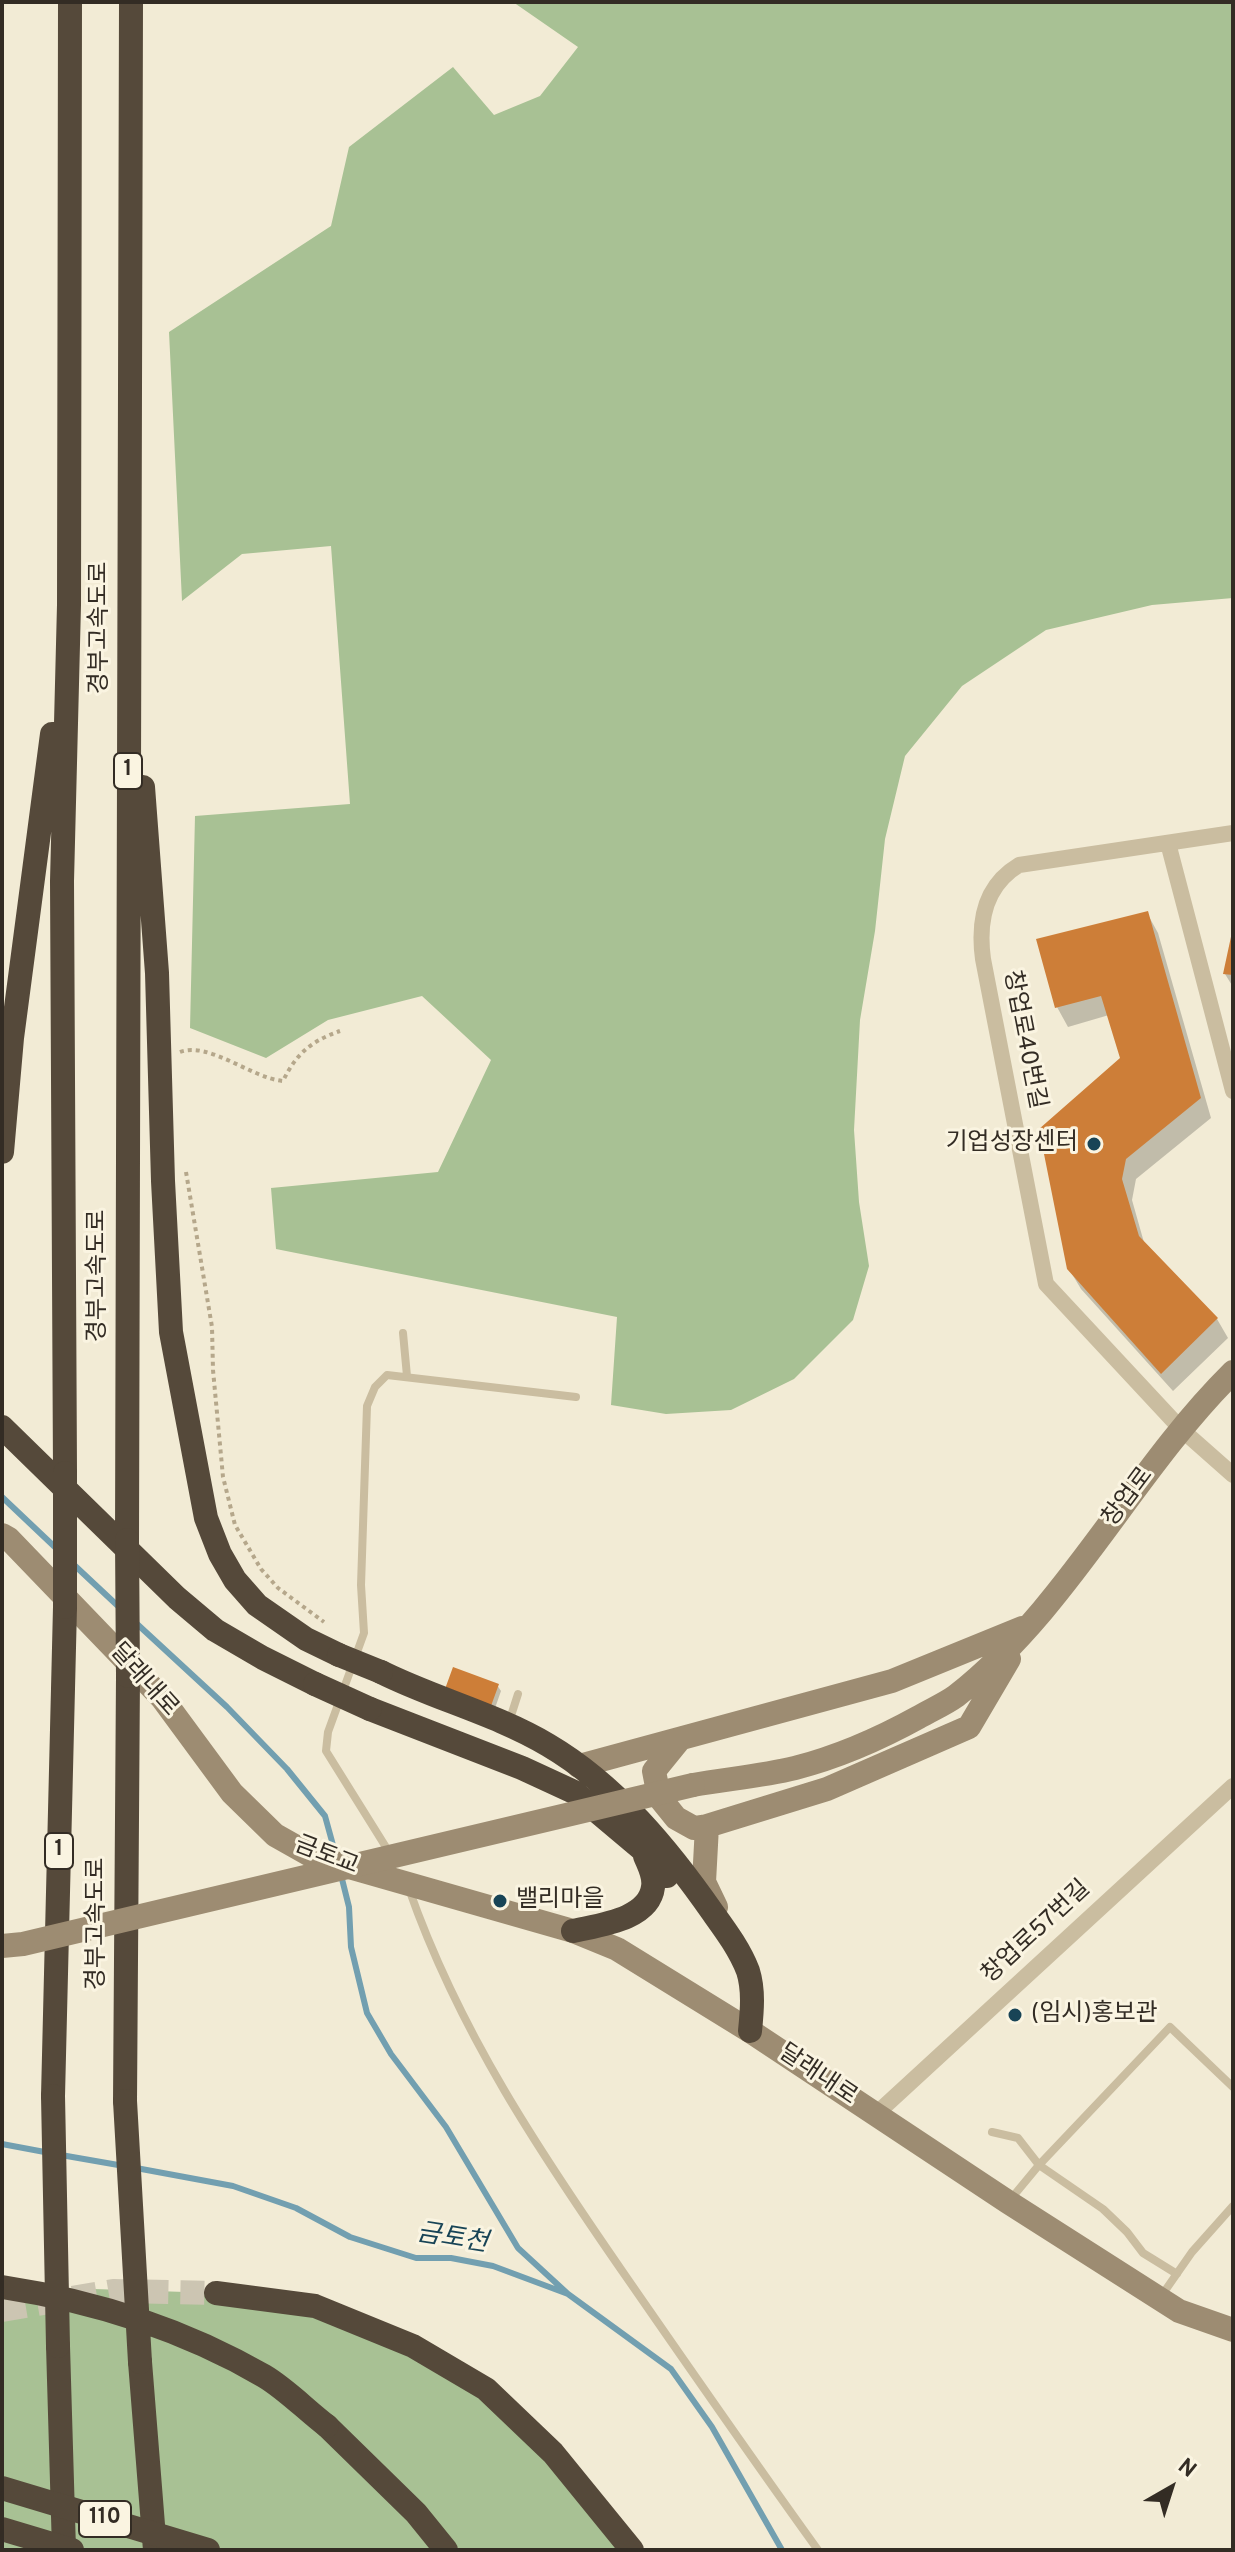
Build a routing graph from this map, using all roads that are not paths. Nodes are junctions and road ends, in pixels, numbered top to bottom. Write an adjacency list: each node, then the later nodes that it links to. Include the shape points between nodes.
1 (70, 2): 3 (highway, 경부고속도로 / 1)
2 (131, 2): 4 (highway, 경부고속도로 / 1)
3 (69, 605): 8 (highway); 45 (highway, 경부고속도로 / 1, bridge, via 62,881 65,1607 53,2096)
4 (129, 606): 19 (highway, bridge, via 157,973 171,1332 206,1518 227,1567 257,1605 306,1639); 42 (highway, 경부고속도로 / 1, bridge, via 125,2101)
5 (1233, 833): 6 (street, 창업로40번길)
6 (1168, 843): 7 (street); 14 (street, 창업로40번길, via 1019,865 985,904 980,935 1046,1284)
7 (1233, 1091)
8 (2, 1152)
9 (403, 1333): 11 (lane)
10 (1233, 1372): 14 (street, 창업로)
11 (407, 1376): 12 (lane); 26 (lane, via 387,1375 367,1406 364,1633 326,1751)
12 (576, 1397)
13 (2, 1427): 25 (highway, bridge, via 215,1630 370,1709 574,1792)
14 (1181, 1429): 15 (street); 17 (street, 창업로)
15 (1233, 1475)
16 (2, 1535): 24 (street, 달래내로, via 162,1698 232,1793)
17 (1028, 1626): 20 (street, via 892,1681); 23 (street, via 969,1727 827,1789); 29 (street, bridge, via 954,1697 859,1746 795,1768 693,1785)
18 (518, 1694): 19 (lane)
19 (508, 1726): 21 (highway)
20 (680, 1739): 21 (street); 23 (street, via 654,1771 659,1797 676,1818 694,1828)
21 (579, 1766): 28 (highway, via 655,1837)
22 (1233, 1786): 32 (street, 창업로57번길)
23 (707, 1826): 28 (street, via 704,1882)
24 (275, 1835): 26 (street, 금토교, bridge, via 314,1857)
25 (643, 1850): 27 (highway, via 653,1889 642,1907 614,1921); 30 (highway, via 722,1951 735,1975)
26 (395, 1874): 27 (street, 달래내로); 52 (lane, via 446,1984 514,2108)
27 (573, 1931): 30 (street, 달래내로, via 617,1949)
28 (729, 1936): 30 (highway, via 752,1987)
29 (2, 1946)
30 (750, 2031): 32 (street, 달래내로)
31 (1230, 2084): 34 (lane, via 1170,2027)
32 (875, 2115): 35 (street, 달래내로)
33 (992, 2132): 34 (lane, via 1018,2138)
34 (1039, 2165): 35 (lane); 37 (lane, via 1103,2209 1143,2253)
35 (1008, 2202): 40 (street, 달래내로)
36 (1233, 2206): 37 (lane)
37 (1177, 2274): 40 (lane)
38 (2, 2287): 50 (highway, bridge, via 112,2310 193,2340 266,2378 327,2426)
39 (216, 2293): 51 (highway, via 315,2306 413,2346 486,2389 553,2453)
40 (1159, 2299): 41 (street, 달래내로)
41 (1233, 2330)
42 (140, 2362): 47 (highway, 경부고속도로 / 1); 48 (highway)
43 (2, 2488): 49 (highway, 110, bridge)
44 (2, 2529): 46 (highway, 110, bridge)
45 (64, 2550)
46 (72, 2550)
47 (139, 2550)
48 (155, 2550)
49 (208, 2550)
50 (446, 2550)
51 (632, 2550)
52 (818, 2550)

